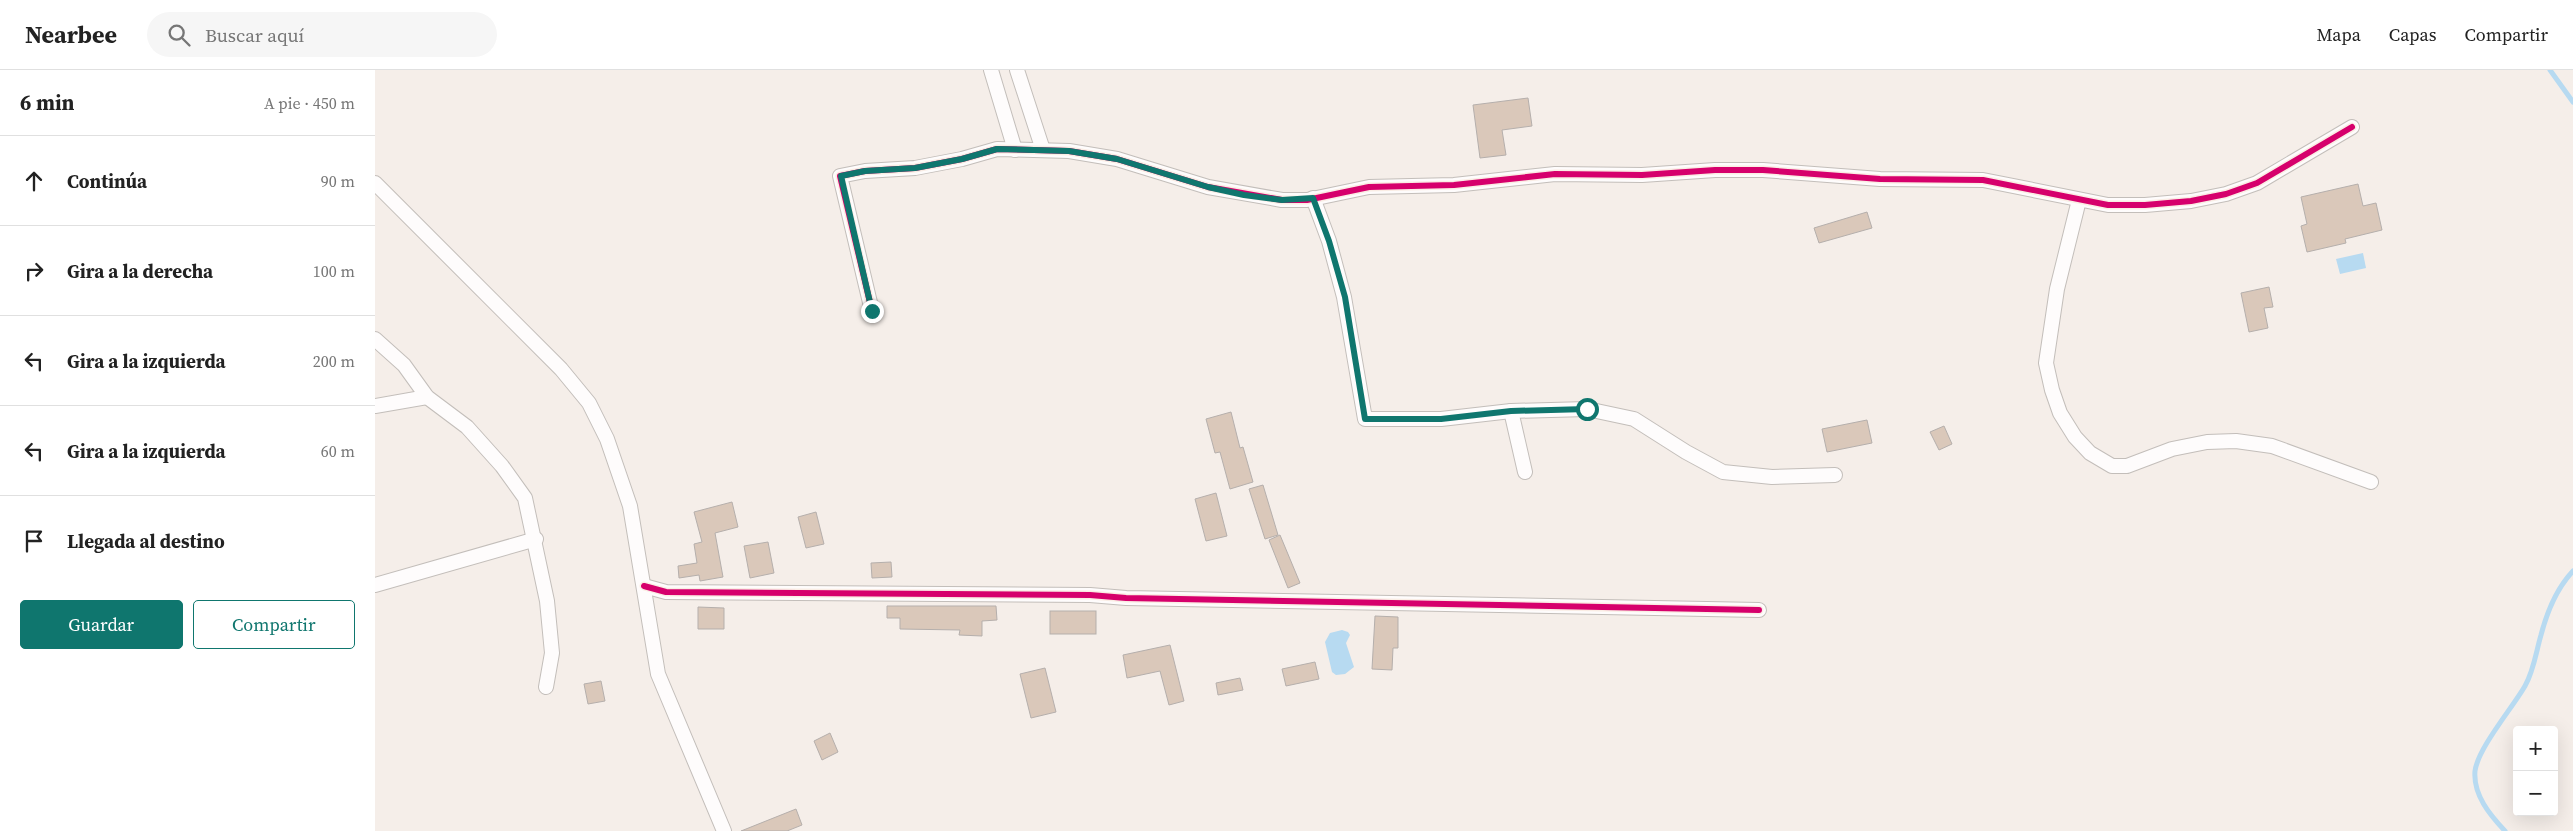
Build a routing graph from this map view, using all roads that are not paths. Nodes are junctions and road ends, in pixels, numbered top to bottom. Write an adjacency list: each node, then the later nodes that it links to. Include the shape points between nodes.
1 (991, 70): 4 (street)
2 (1017, 70): 5 (street)
3 (2352, 126): 8 (street, via 2257,183 2226,194 2191,201 2145,204 2108,205)
4 (1015, 150): 5 (street); 9 (street, via 997,149 915,168 841,176)
5 (1043, 150): 7 (street, via 1117,159 1244,195 1282,200)
6 (375, 183): 19 (street, via 561,369 589,403 607,439 629,506)
7 (1313, 198): 8 (street, via 1369,187 1454,185 1555,174 1642,175 1763,170 1880,179 1983,180); 13 (street, via 1345,297 1365,419 1441,419)
8 (2079, 200): 16 (street, via 2057,289 2046,363 2060,413 2090,453 2112,466 2127,466 2172,449 2207,442 2236,441 2272,446)
9 (872, 311)
10 (375, 339): 11 (street, via 404,365)
11 (427, 397): 12 (street); 17 (street, via 467,427 502,466 525,498)
12 (375, 406)
13 (1511, 411): 14 (street); 15 (street, via 1587,409 1634,419 1723,472 1772,477)
14 (1525, 472)
15 (1835, 475)
16 (2371, 482)
17 (536, 539): 18 (street); 21 (street, via 552,653)
18 (375, 584)
19 (644, 586): 20 (street, via 666,592 1089,595); 22 (street, via 658,674)
20 (1759, 610)
21 (546, 687)
22 (724, 831)

